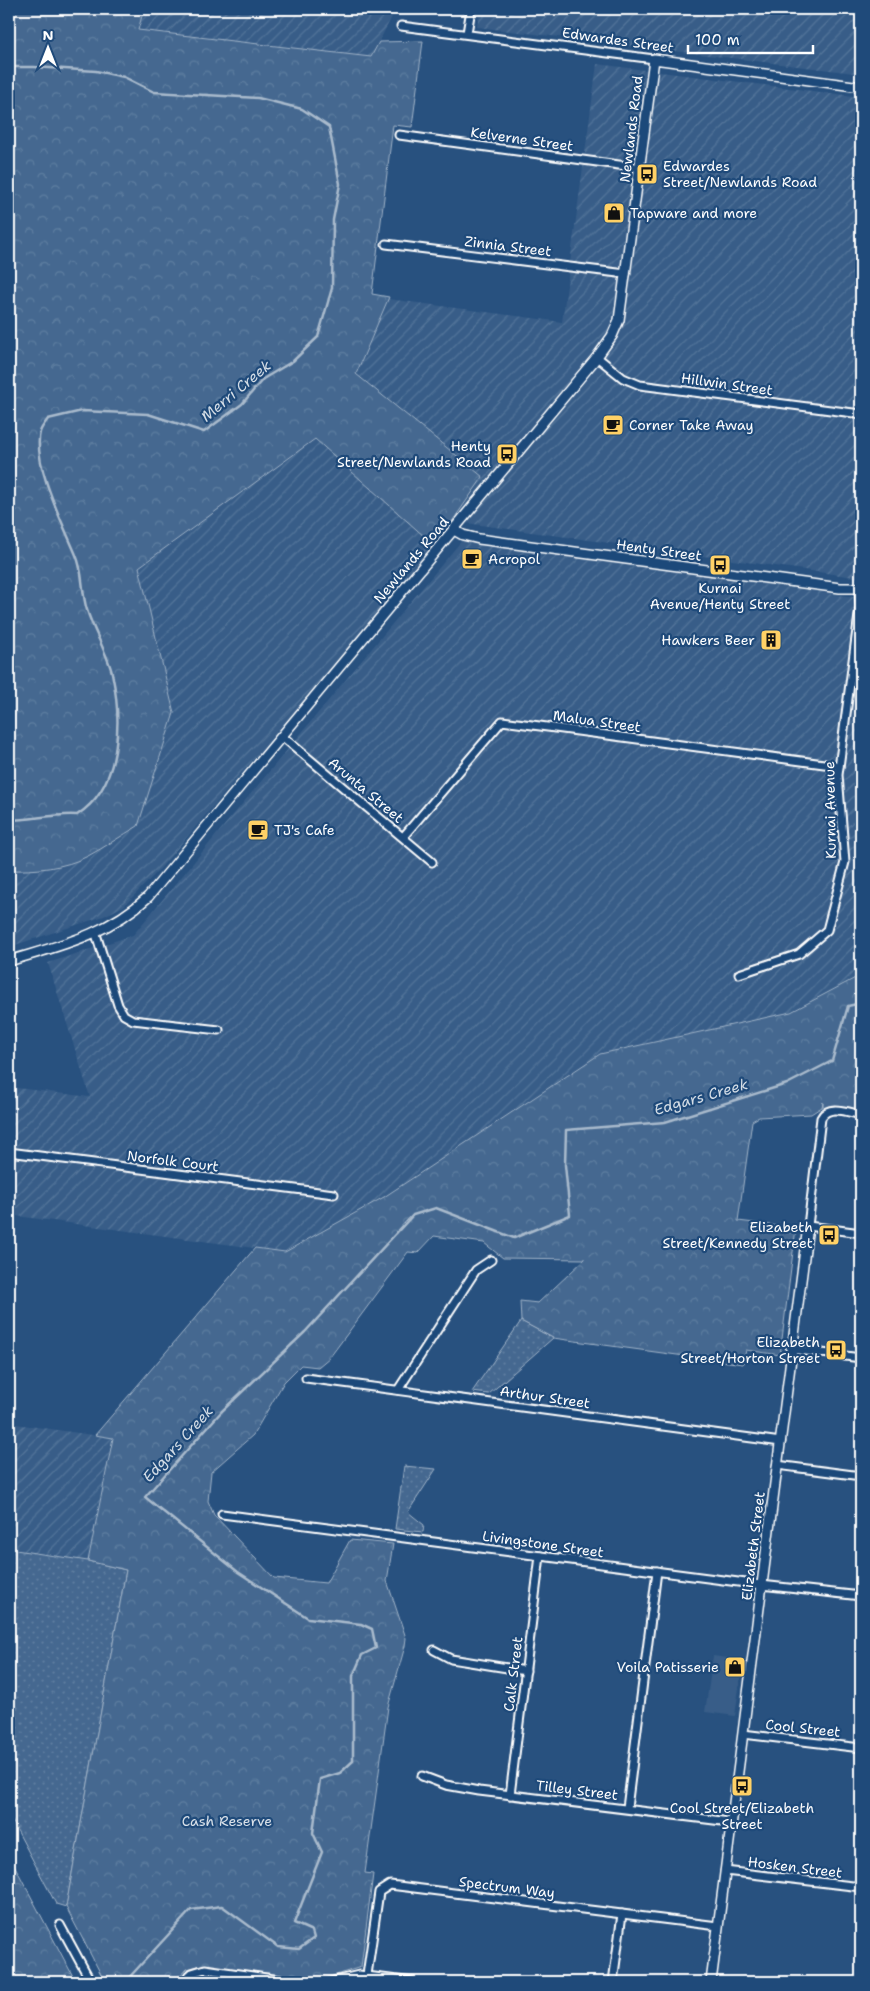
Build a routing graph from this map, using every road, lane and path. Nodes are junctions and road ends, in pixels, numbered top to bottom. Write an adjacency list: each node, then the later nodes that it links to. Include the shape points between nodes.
1 (470, 9): 3 (street)
2 (402, 26): 3 (street, Edwardes Street)
3 (467, 34): 4 (street, Edwardes Street)
4 (654, 59): 5 (street, Edwardes Street); 7 (street, Newlands Road)
5 (861, 87)
6 (399, 135): 7 (street, Kelverne Street)
7 (641, 168): 9 (street, Newlands Road)
8 (386, 244): 9 (street, Zinnia Street)
9 (626, 274): 10 (street, Newlands Road, via 619,320)
10 (598, 357): 11 (street, Hillwin Street, via 623,378 640,385); 12 (street, Newlands Road)
11 (861, 414)
12 (454, 530): 13 (street, Henty Street, via 479,538 840,588); 14 (street, Newlands Road)
13 (860, 588): 15 (street, Kurnai Avenue)
14 (283, 737): 16 (street, Arunta Street); 18 (street, Newlands Road, via 148,898)
15 (839, 766): 16 (street, Malua Street, via 502,722); 20 (street, Kurnai Avenue, via 844,862 827,930 799,954)
16 (403, 837): 17 (street, Arunta Street)
17 (432, 862)
18 (96, 934): 19 (street, Newlands Road); 21 (street, via 124,1015 133,1020)
19 (9, 961)
20 (739, 974)
21 (219, 1030)
22 (861, 1114): 25 (street, Elizabeth Street, via 832,1110 823,1114)
23 (9, 1152): 24 (street, Norfolk Court)
24 (334, 1194)
25 (808, 1226): 26 (street); 28 (street, Elizabeth Street)
26 (861, 1233)
27 (491, 1260): 31 (street, via 476,1270)
28 (790, 1349): 29 (street); 32 (street, Elizabeth Street)
29 (861, 1358)
30 (306, 1378): 31 (street, Arthur Street)
31 (398, 1390): 32 (street, Arthur Street)
32 (781, 1442): 33 (street, Elizabeth Street)
33 (777, 1465): 34 (street); 38 (street, Elizabeth Street)
34 (861, 1476)
35 (222, 1514): 36 (street, Livingstone Street)
36 (540, 1556): 37 (street, Livingstone Street); 41 (street, Calk Street)
37 (657, 1571): 38 (street, Livingstone Street); 46 (street)
38 (761, 1585): 39 (street, Livingstone Street); 42 (street, Elizabeth Street)
39 (861, 1596)
40 (434, 1650): 41 (street, via 451,1659)
41 (526, 1670): 45 (street, Calk Street)
42 (743, 1734): 43 (street, Cool Street); 47 (street, Elizabeth Street)
43 (861, 1748)
44 (422, 1776): 45 (street, Tilley Street, via 446,1785)
45 (510, 1795): 46 (street, Tilley Street)
46 (627, 1808): 47 (street, Tilley Street)
47 (730, 1822): 48 (street, Elizabeth Street)
48 (725, 1871): 49 (street, Hosken Street); 52 (street, Elizabeth Street)
49 (861, 1887)
50 (622, 1914): 52 (street, Spectrum Way); 53 (street, Spectrum Way, via 385,1886 379,1892); 59 (street)
51 (60, 1925): 54 (street)
52 (718, 1926): 60 (street, Elizabeth Street)
53 (367, 1975): 57 (street); 58 (street)
54 (90, 1980)
55 (182, 1982): 56 (street, via 192,1973 205,1970)
56 (294, 1982)
57 (330, 1982)
58 (413, 1982)
59 (613, 1982)
60 (711, 1982)

